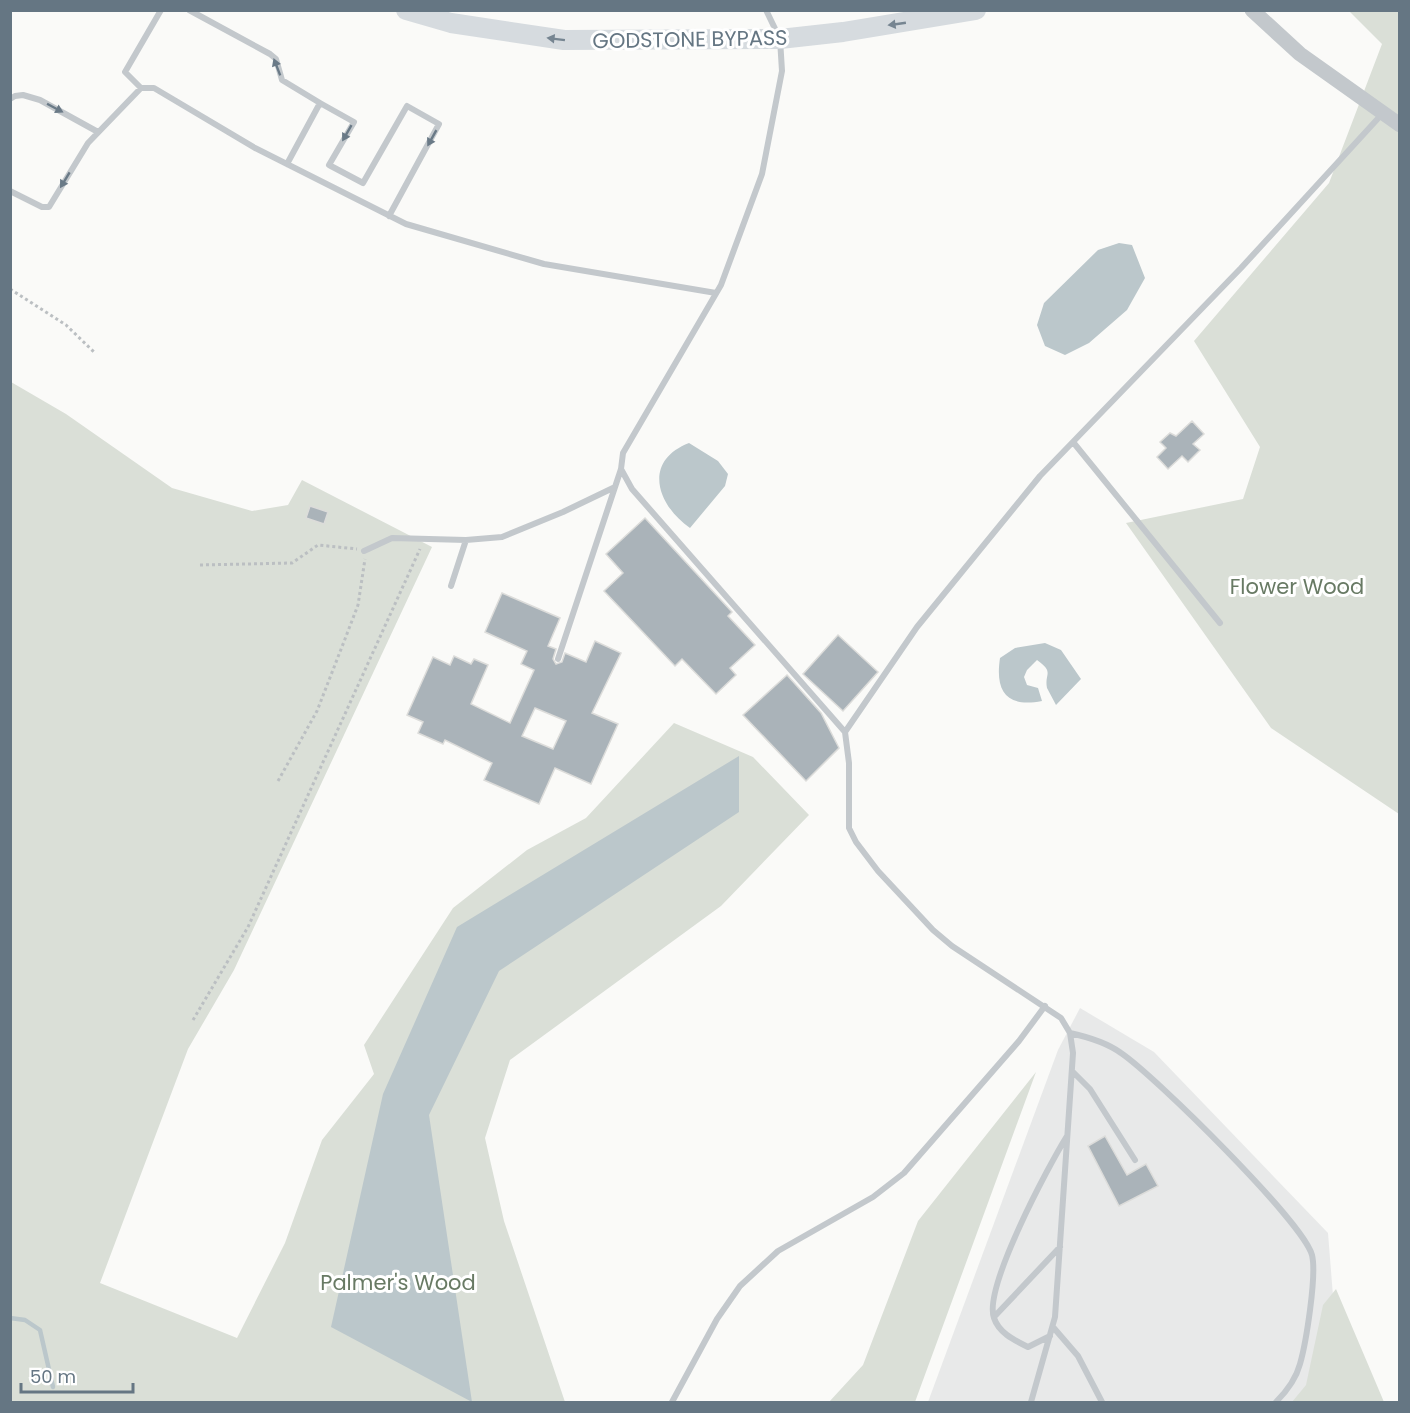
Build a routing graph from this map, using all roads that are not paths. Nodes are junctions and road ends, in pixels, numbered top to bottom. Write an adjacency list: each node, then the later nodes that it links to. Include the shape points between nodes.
1 (161, 10): 8 (lane, via 125,72)
2 (189, 10): 10 (lane, one-way to 2, via 282,80 276,59 270,54)
3 (406, 10): 7 (highway, GODSTONE BYPASS, one-way to 3, via 564,40 451,23)
4 (766, 10): 7 (lane)
5 (976, 10): 7 (highway, GODSTONE BYPASS, one-way to 7)
6 (1252, 10): 11 (street, via 1300,54)
7 (780, 39): 17 (lane, via 782,71 762,174)
8 (141, 88): 13 (lane); 14 (lane, via 154,88)
9 (10, 99): 13 (lane, one-way to 13, via 30,97)
10 (320, 103): 14 (lane); 16 (lane, one-way to 16, via 354,122 329,165 363,183 407,106 439,124)
11 (1383, 113): 12 (street); 18 (lane)
12 (1400, 125)
13 (98, 132): 15 (lane, one-way to 15, via 87,143 49,207)
14 (287, 164): 16 (lane)
15 (10, 191)
16 (389, 216): 17 (lane, via 406,225 544,264)
17 (716, 293): 19 (lane, via 623,453)
18 (1073, 442): 24 (lane); 26 (lane, via 1040,476 917,627)
19 (621, 469): 20 (lane); 26 (lane, via 632,489)
20 (615, 487): 21 (lane, via 502,537); 25 (lane)
21 (466, 540): 22 (lane, via 392,538); 23 (lane)
22 (364, 551)
23 (451, 586)
24 (1220, 623)
25 (558, 659)
26 (845, 732): 27 (lane, via 849,828 856,842 933,930)
27 (1045, 1006): 28 (lane, via 1061,1018); 36 (lane, via 904,1173 873,1197 778,1251 740,1286 717,1319)
28 (1070, 1034): 29 (lane); 39 (lane, via 1093,1038 1121,1052 1183,1107 1282,1212 1312,1254 1300,1365 1289,1390)
29 (1072, 1071): 30 (lane); 31 (lane, via 1090,1089)
30 (1068, 1135): 32 (lane); 33 (lane, via 1044,1173 995,1289)
31 (1135, 1160)
32 (1060, 1247): 33 (lane); 34 (lane)
33 (993, 1317): 35 (lane, via 1007,1337 1028,1347)
34 (1053, 1326): 35 (lane); 38 (lane, via 1078,1356)
35 (1050, 1336): 37 (lane)
36 (672, 1402)
37 (1030, 1402)
38 (1102, 1402)
39 (1276, 1402)

